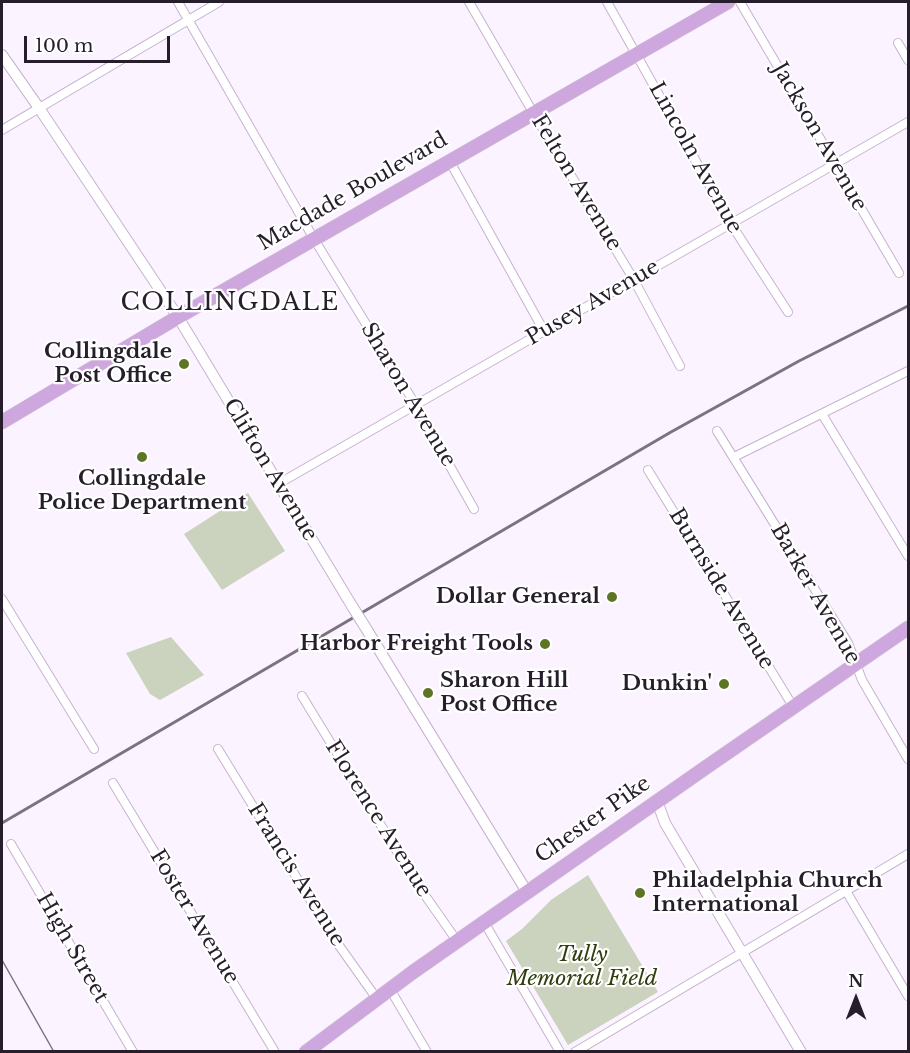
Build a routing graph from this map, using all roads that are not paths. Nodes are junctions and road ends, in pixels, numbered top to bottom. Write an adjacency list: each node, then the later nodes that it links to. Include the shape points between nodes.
1 (178, 2): 7 (street, Sharon Avenue)
2 (219, 2): 7 (street)
3 (469, 2): 13 (street, Felton Avenue)
4 (607, 2): 10 (street, Lincoln Avenue)
5 (728, 2): 10 (main road, Macdade Boulevard)
6 (740, 2): 17 (street, Jackson Avenue)
7 (188, 19): 12 (street); 19 (street, Sharon Avenue)
8 (898, 43): 11 (street)
9 (2, 55): 12 (street, Clifton Avenue)
10 (638, 55): 13 (main road, Macdade Boulevard); 18 (street, Lincoln Avenue)
11 (909, 60)
12 (39, 108): 15 (street); 23 (street, Clifton Avenue)
13 (534, 114): 16 (main road, Macdade Boulevard); 21 (street, Felton Avenue)
14 (909, 122): 17 (street, Pusey Avenue)
15 (2, 130)
16 (449, 160): 19 (main road, Macdade Boulevard); 24 (street)
17 (835, 165): 18 (street, Pusey Avenue); 20 (street, Jackson Avenue)
18 (731, 224): 21 (street, Pusey Avenue); 22 (street, Lincoln Avenue)
19 (315, 239): 23 (main road, Macdade Boulevard); 27 (street, Sharon Avenue)
20 (899, 273)
21 (634, 280): 24 (street, Pusey Avenue); 25 (street, Felton Avenue)
22 (788, 312)
23 (178, 316): 29 (main road, Macdade Boulevard); 33 (street, Clifton Avenue)
24 (544, 331): 27 (street, Pusey Avenue)
25 (680, 366)
26 (909, 371): 28 (street)
27 (415, 404): 33 (street, Pusey Avenue); 34 (street, Sharon Avenue)
28 (822, 414): 31 (street); 35 (street)
29 (3, 418)
30 (717, 430): 31 (street, Barker Avenue)
31 (734, 457): 38 (street, Barker Avenue, via 848,643)
32 (648, 470): 40 (street, Burnside Avenue)
33 (278, 484): 49 (street, Clifton Avenue, bridge)
34 (474, 509)
35 (909, 556)
36 (2, 599): 42 (street)
37 (909, 628): 38 (main road, Chester Pike)
38 (856, 665): 40 (main road, Chester Pike); 43 (street, Barker Avenue)
39 (302, 696): 51 (street, Florence Avenue, via 415,881)
40 (794, 708): 45 (main road, Chester Pike)
41 (218, 748): 55 (street, Francis Avenue, via 333,937)
42 (94, 749)
43 (909, 759)
44 (113, 783): 57 (street, Foster Avenue)
45 (657, 801): 49 (main road, Chester Pike); 52 (street, via 665,823)
46 (11, 844): 56 (street, High Street)
47 (909, 854): 48 (street)
48 (846, 891): 52 (street); 54 (street)
49 (527, 892): 50 (main road, Chester Pike)
50 (484, 922): 51 (main road, Chester Pike); 60 (street)
51 (457, 941): 53 (main road, Chester Pike)
52 (741, 951): 61 (street); 62 (street)
53 (390, 989): 55 (main road, Chester Pike); 59 (street)
54 (909, 996)
55 (377, 999): 58 (main road, Chester Pike)
56 (133, 1052)
57 (275, 1052)
58 (306, 1052)
59 (427, 1052)
60 (560, 1052)
61 (574, 1052)
62 (801, 1052)

